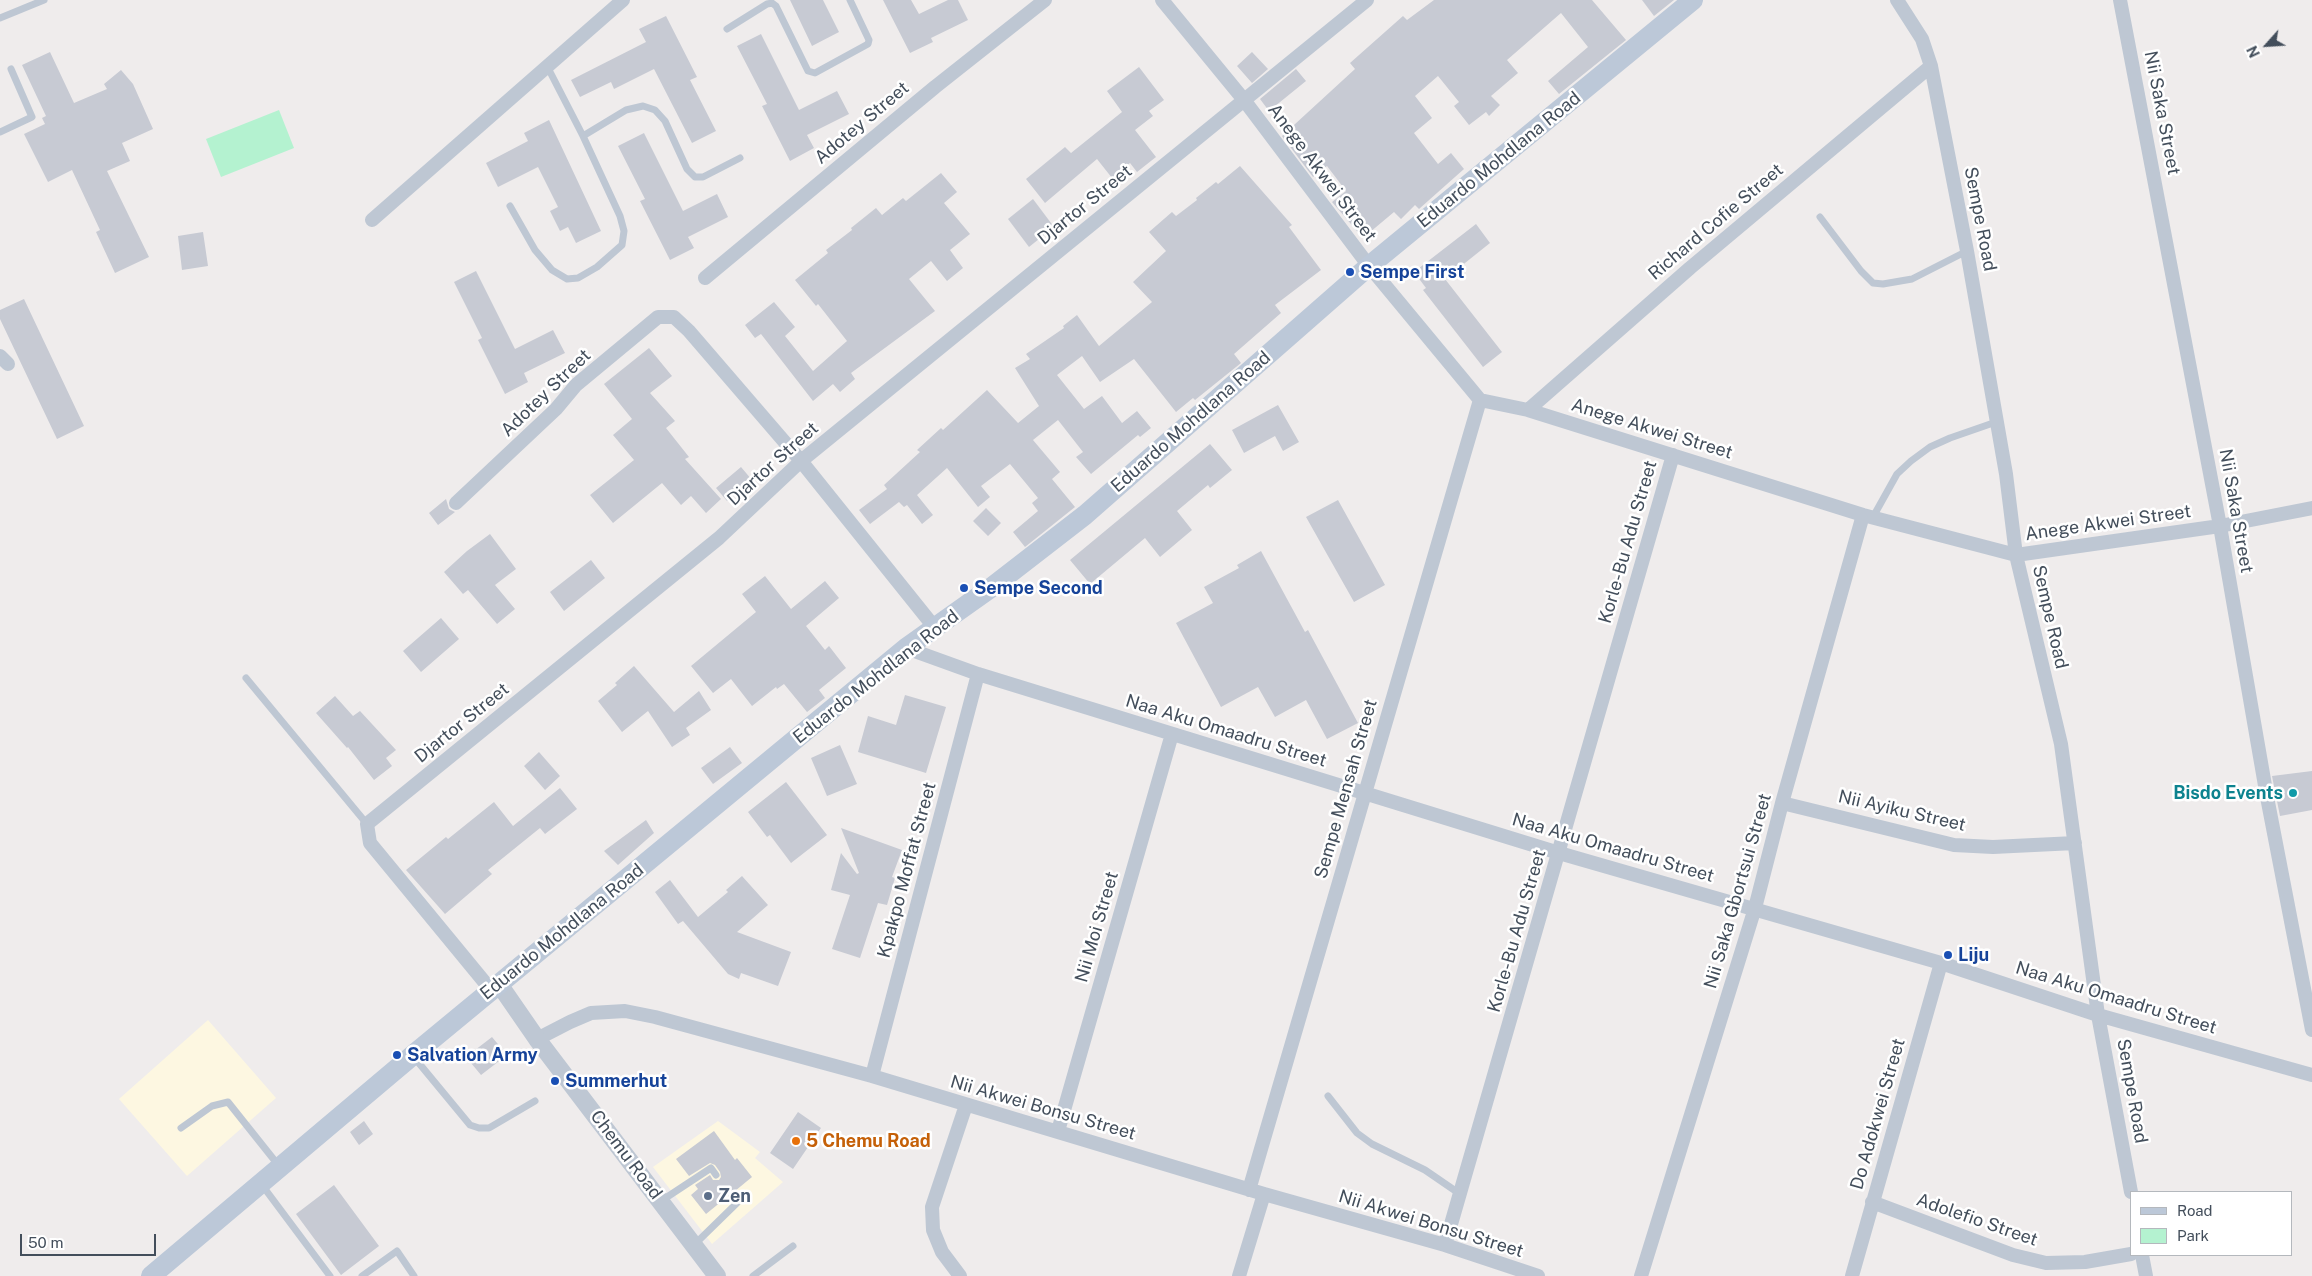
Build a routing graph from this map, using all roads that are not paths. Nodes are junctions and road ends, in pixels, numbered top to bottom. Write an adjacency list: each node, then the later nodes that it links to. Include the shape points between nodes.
1 (44, 0): 10 (lane)
2 (623, 0): 12 (street)
3 (850, 0): 11 (lane, via 868,44 815,73 808,71 772,3)
4 (1044, 0): 24 (street, Adotey Street)
5 (1162, 0): 15 (street, Anege Akwei Street)
6 (1367, 0): 15 (street, Djartor Street)
7 (1693, 0): 23 (main road, Eduardo Mohdlana Road)
8 (1897, 0): 13 (street, Sempe Road, via 1922,40)
9 (2120, 0): 33 (street, Nii Saka Street)
10 (0, 18)
11 (726, 29)
12 (547, 65): 17 (lane); 21 (street)
13 (1931, 66): 22 (street, Sempe Road); 26 (street, Richard Cofie Street, via 1690,268)
14 (11, 69): 16 (lane, via 32,117)
15 (1244, 100): 23 (street, Anege Akwei Street); 29 (street, Djartor Street)
16 (0, 132)
17 (583, 136): 18 (lane, via 626,110 644,106 655,110 665,120 687,170 695,177 703,177); 19 (lane, via 624,231 622,245 613,255 578,278 567,279 552,270 535,250)
18 (740, 158)
19 (510, 206)
20 (1820, 217): 22 (lane, via 1874,283 1912,279)
21 (372, 220)
22 (1968, 251): 27 (street, Sempe Road)
23 (1369, 266): 25 (street, Anege Akwei Street); 35 (main road, Eduardo Mohdlana Road, via 1085,515)
24 (705, 278)
25 (1480, 400): 26 (street, Anege Akwei Street); 40 (street, Sempe Mensah Street)
26 (1528, 410): 28 (street, Anege Akwei Street)
27 (1996, 422): 32 (lane, via 1930,447 1897,474); 34 (street, Sempe Road)
28 (1673, 454): 32 (street, Anege Akwei Street); 44 (street, Korle-Bu Adu Street)
29 (801, 461): 30 (street, Adotey Street, via 689,331 674,317 666,316 658,317 576,385 556,409); 35 (street); 42 (street, Djartor Street, via 718,538)
30 (456, 503)
31 (2312, 508): 33 (street, Anege Akwei Street)
32 (1868, 516): 34 (street, Anege Akwei Street); 41 (street, Nii Saka Gbortsui Street)
33 (2220, 526): 34 (street, Anege Akwei Street); 49 (street, Nii Saka Street)
34 (2016, 554): 43 (street, Sempe Road, via 2061,744)
35 (935, 628): 36 (main road, Eduardo Mohdlana Road)
36 (906, 648): 37 (street, Naa Aku Omaadru Street); 47 (main road, Eduardo Mohdlana Road)
37 (978, 674): 39 (street, Naa Aku Omaadru Street); 53 (street, Kpakpo Moffat Street)
38 (246, 678): 42 (lane)
39 (1172, 734): 40 (street, Naa Aku Omaadru Street); 58 (street, Nii Moi Street)
40 (1364, 794): 44 (street, Naa Aku Omaadru Street); 62 (street, Sempe Mensah Street)
41 (1782, 802): 43 (street, Nii Ayiku Street, via 1954,845 1993,848); 45 (street, Nii Saka Gbortsui Street)
42 (367, 824): 47 (street, via 370,843)
43 (2075, 843): 48 (street, Sempe Road)
44 (1559, 853): 45 (street, Naa Aku Omaadru Street); 66 (street, Korle-Bu Adu Street)
45 (1755, 908): 46 (street, Naa Aku Omaadru Street); 83 (street, Nii Saka Gbortsui Street)
46 (1942, 963): 48 (street, Naa Aku Omaadru Street); 68 (street, Do Adokwei Street)
47 (495, 987): 50 (street, Chemu Road); 51 (main road, Eduardo Mohdlana Road)
48 (2098, 1015): 52 (street, Naa Aku Omaadru Street); 63 (street, Sempe Road)
49 (2312, 1030)
50 (537, 1039): 53 (street, Nii Akwei Bonsu Street, via 591,1014 625,1011); 67 (street, Chemu Road)
51 (413, 1055): 55 (lane, via 470,1125 489,1128); 59 (main road, Eduardo Mohdlana Road)
52 (2312, 1075)
53 (872, 1076): 56 (street, Nii Akwei Bonsu Street)
54 (1328, 1096): 66 (lane, via 1357,1133 1425,1170)
55 (535, 1101)
56 (966, 1105): 58 (street, Nii Akwei Bonsu Street); 80 (street, via 932,1207 933,1230 942,1252)
57 (181, 1128): 59 (lane, via 212,1106 228,1102)
58 (1058, 1131): 62 (street, Nii Akwei Bonsu Street)
59 (279, 1166): 61 (main road, Eduardo Mohdlana Road)
60 (716, 1175): 67 (lane, via 711,1168)
61 (261, 1183): 74 (main road, Eduardo Mohdlana Road); 75 (lane)
62 (1249, 1190): 65 (street, Nii Akwei Bonsu Street)
63 (2131, 1191)
64 (731, 1194): 69 (lane, via 738,1202)
65 (1264, 1194): 70 (street, Nii Akwei Bonsu Street); 81 (street)
66 (1460, 1194): 70 (street, Korle-Bu Adu Street)
67 (661, 1201): 69 (street, Chemu Road)
68 (1872, 1202): 72 (street, Adolefio Street, via 2013,1256 2046,1263 2085,1262); 84 (street, Do Adokwei Street)
69 (695, 1244): 78 (street, Chemu Road)
70 (1445, 1245): 82 (street, Nii Akwei Bonsu Street)
71 (793, 1246): 79 (lane)
72 (2130, 1254)
73 (2142, 1256): 85 (street)
74 (159, 1274)
75 (330, 1276)
76 (362, 1276): 77 (lane, via 397,1251)
77 (414, 1276)
78 (717, 1276)
79 (753, 1276)
80 (960, 1276)
81 (1239, 1276)
82 (1538, 1276)
83 (1641, 1276)
84 (1852, 1276)
85 (2146, 1276)

